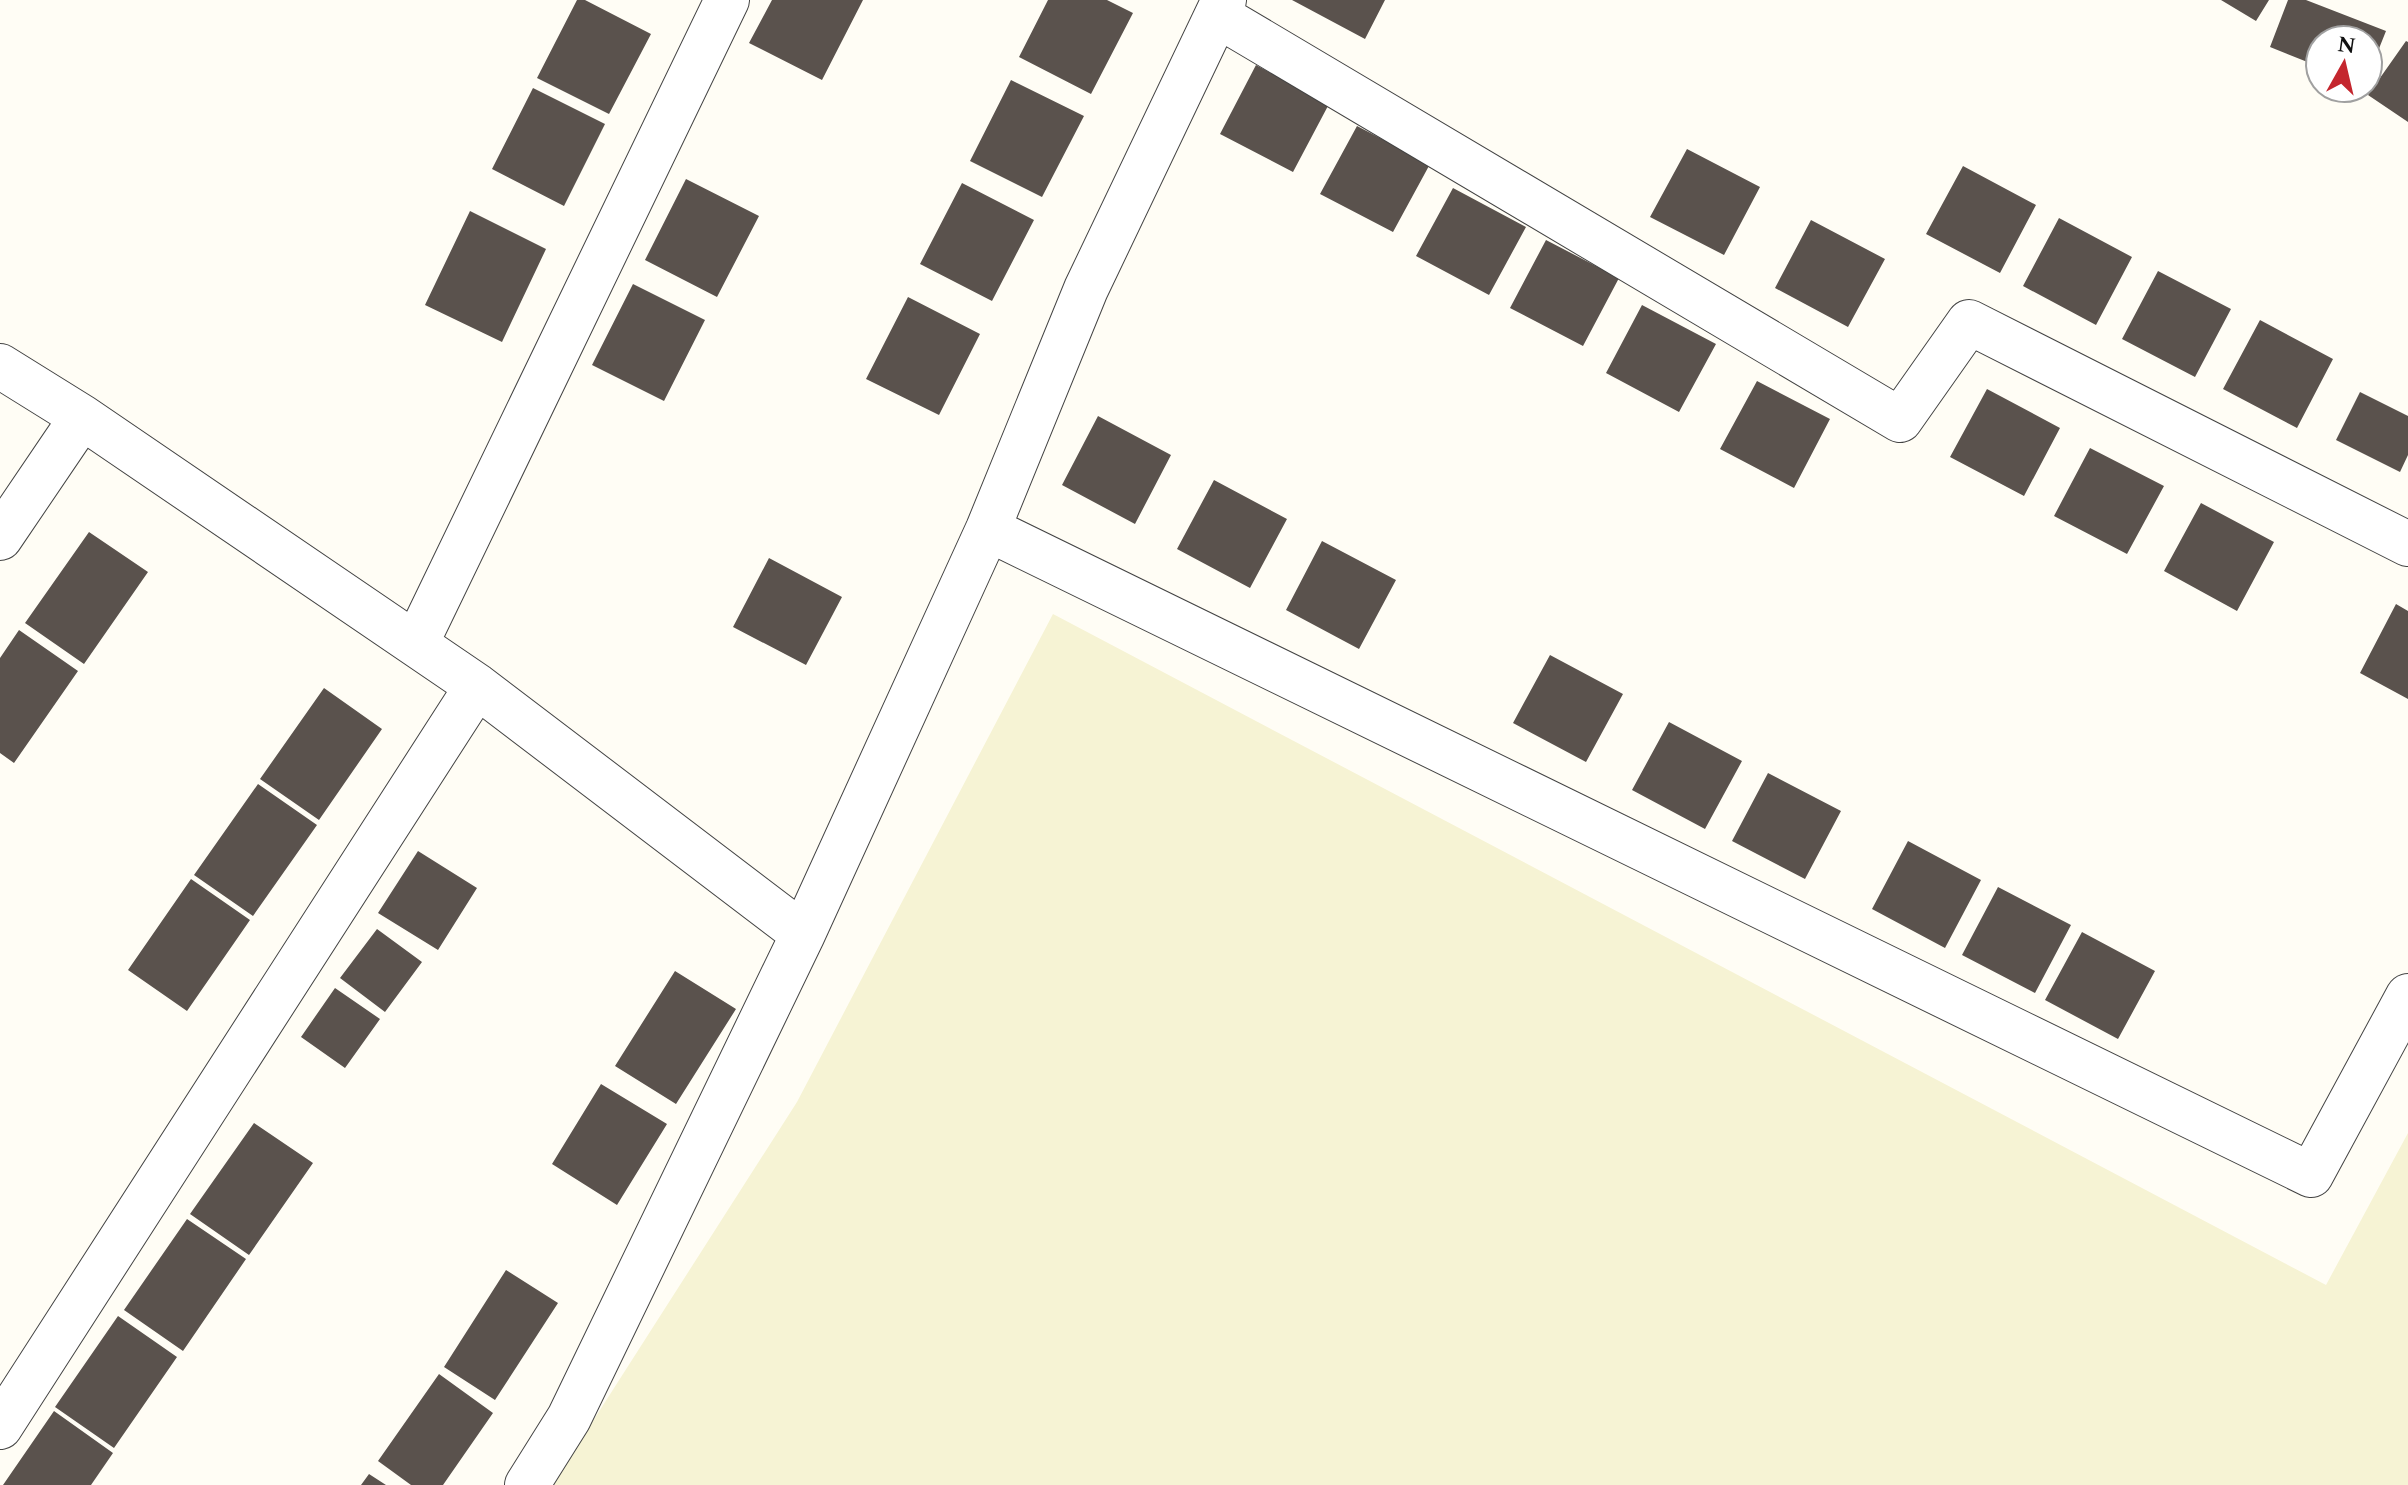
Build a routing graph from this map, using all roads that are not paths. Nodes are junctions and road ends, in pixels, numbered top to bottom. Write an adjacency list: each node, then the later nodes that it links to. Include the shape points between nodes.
1 (727, 0): 8 (street)
2 (1220, 7): 5 (street, via 1086,289); 7 (street, via 1900,420 1969,322)
3 (0, 366): 4 (street)
4 (82, 417): 6 (street); 8 (street)
5 (988, 529): 10 (street); 11 (street, via 2311,1175)
6 (0, 538)
7 (2408, 544)
8 (416, 644): 9 (street)
9 (477, 686): 10 (street); 12 (street)
10 (803, 934): 13 (street, via 569,1418)
11 (2408, 996)
12 (0, 1427)
13 (527, 1485)

